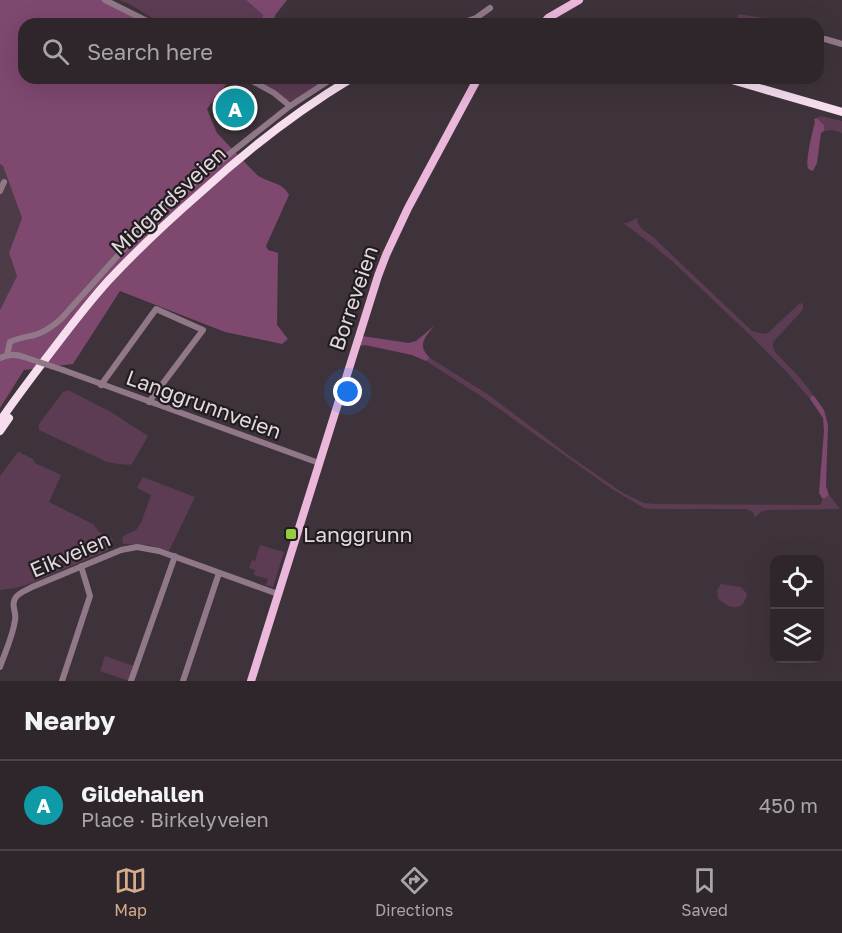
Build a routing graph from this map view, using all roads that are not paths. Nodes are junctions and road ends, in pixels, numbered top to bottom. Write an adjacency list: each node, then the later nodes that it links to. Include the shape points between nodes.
1 (105, 0): 5 (street)
2 (579, 0): 4 (main road)
3 (490, 8): 6 (street)
4 (559, 11): 7 (main road); 8 (main road)
5 (141, 18)
6 (476, 18)
7 (548, 18)
8 (554, 18)
9 (825, 39): 10 (street)
10 (842, 44)
11 (258, 84): 16 (street)
12 (324, 84): 16 (street)
13 (343, 84): 20 (highway, Midgardsveien, via 268,136 188,204 118,270)
14 (475, 84): 26 (main road, Borreveien, via 386,255)
15 (746, 84): 17 (highway)
16 (290, 106): 21 (street, via 147,223 51,328 10,342)
17 (842, 112)
18 (4, 182): 19 (street)
19 (0, 191)
20 (55, 347): 24 (highway, Midgardsveien); 25 (highway, Midgardsveien)
21 (3, 357): 22 (street, Langgrunnveien, bridge, via 24,357)
22 (101, 385): 23 (street, Langgrunnveien); 23 (street, via 156,309 203,330)
23 (149, 402): 26 (street, Langgrunnveien)
24 (2, 417)
25 (0, 431)
26 (319, 463): 30 (main road, Borreveien)
27 (175, 556): 28 (street, Eikveien, via 137,547); 29 (street, Eikveien); 33 (street)
28 (81, 566): 31 (street, Eikveien, via 14,598 14,627); 32 (street, via 90,596)
29 (219, 573): 30 (street, Eikveien); 34 (street)
30 (278, 594): 35 (main road, Borreveien)
31 (0, 667)
32 (62, 681)
33 (131, 681)
34 (183, 681)
35 (251, 681)

